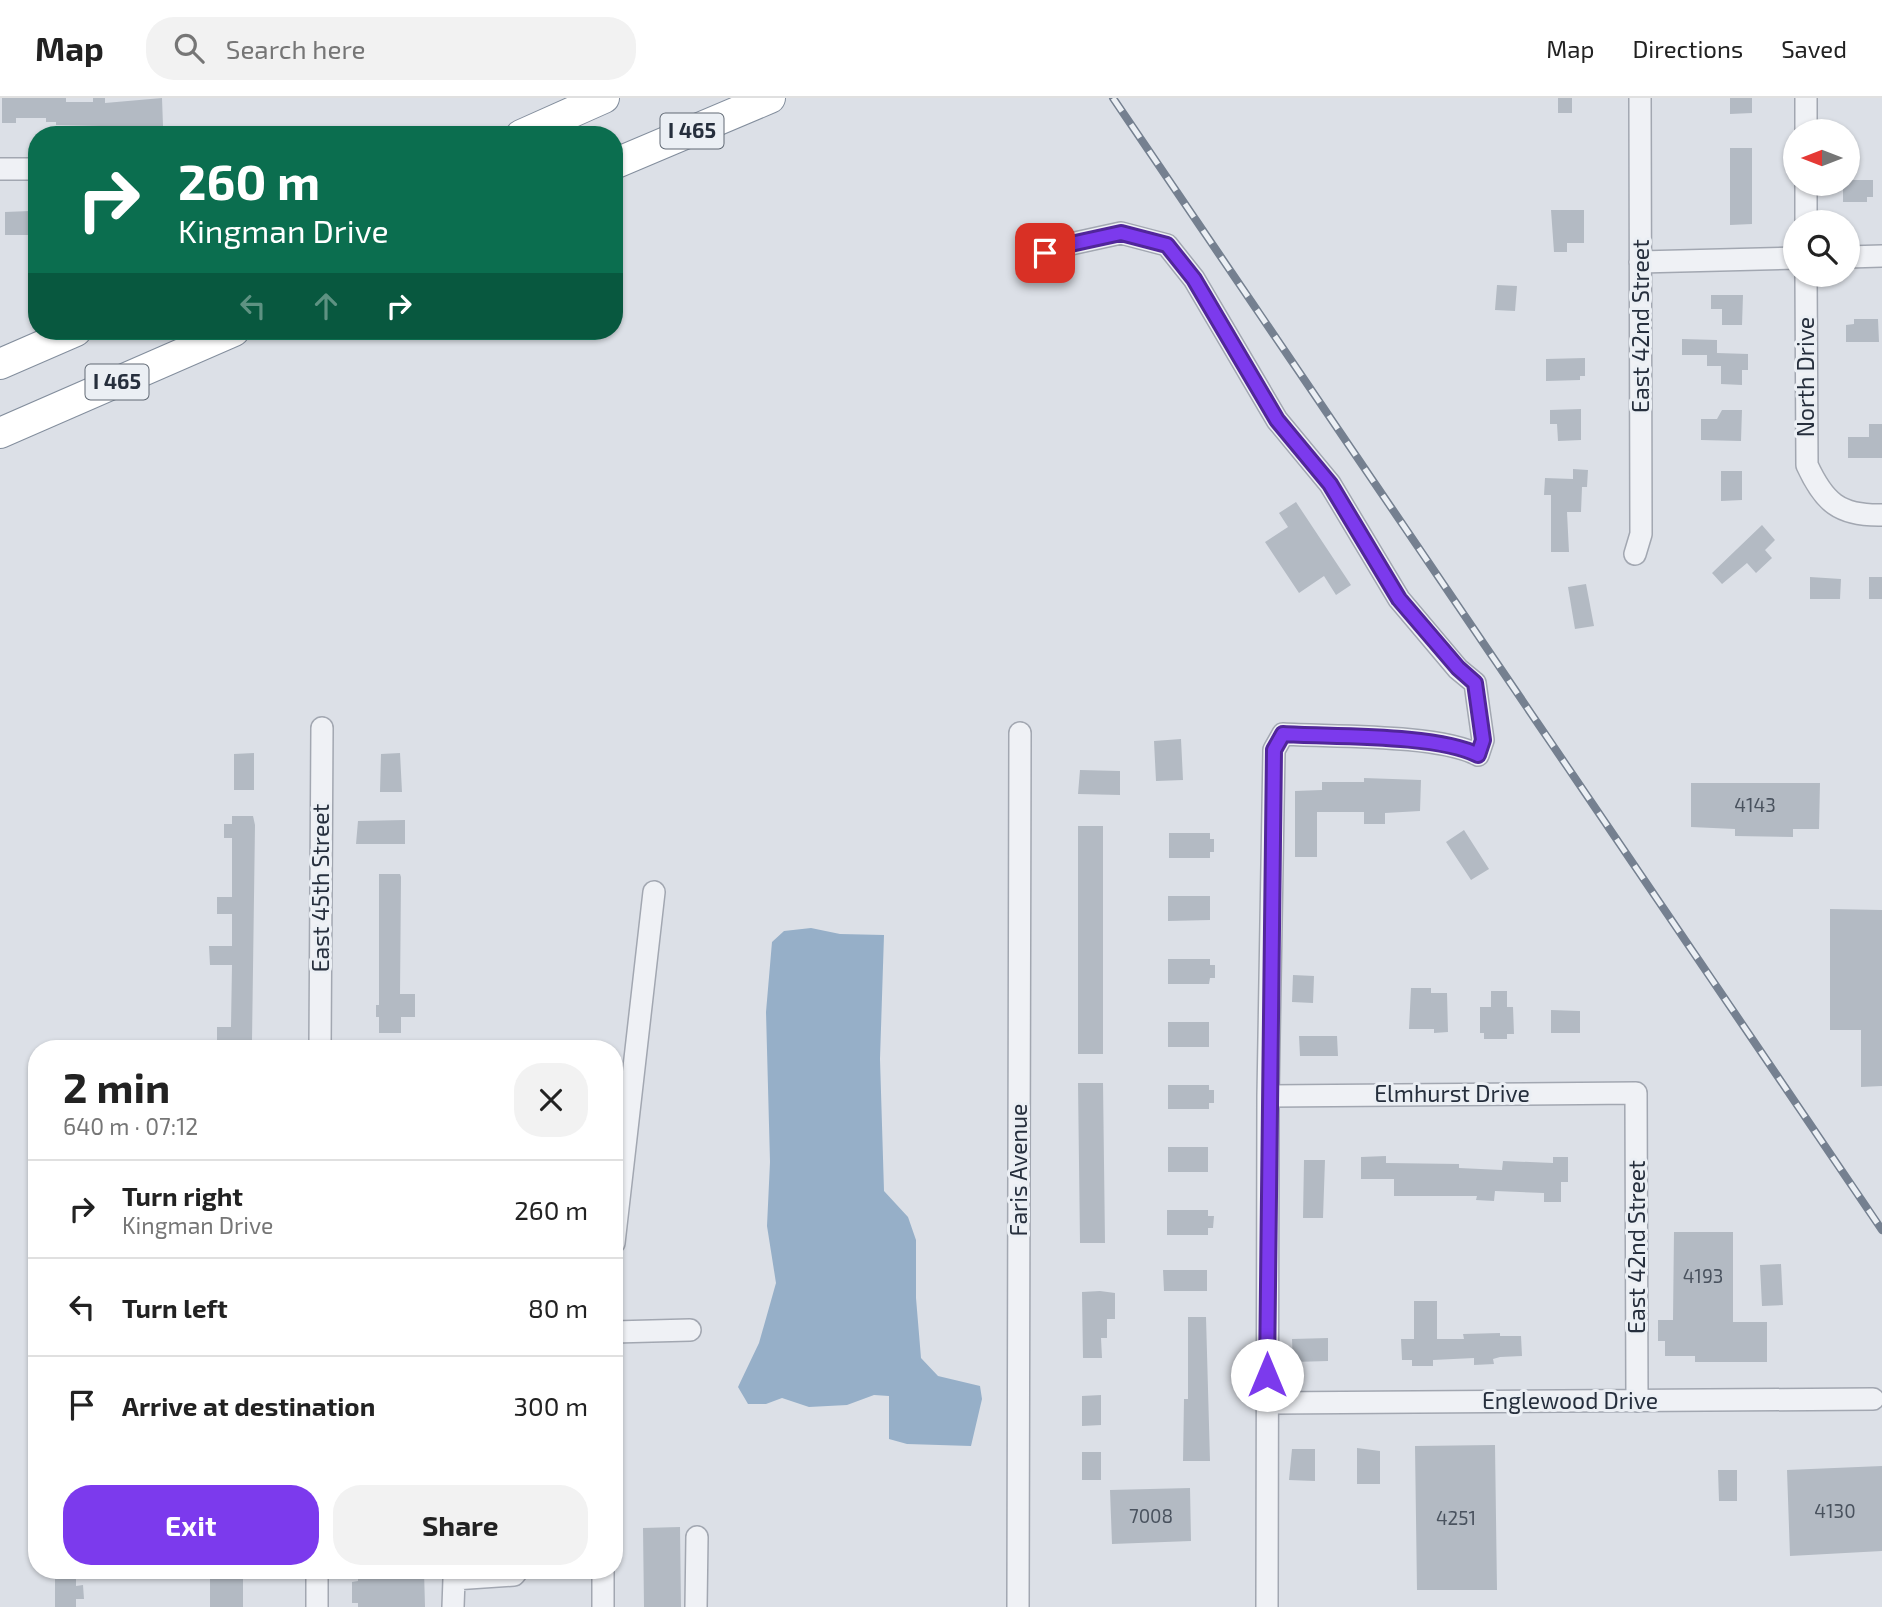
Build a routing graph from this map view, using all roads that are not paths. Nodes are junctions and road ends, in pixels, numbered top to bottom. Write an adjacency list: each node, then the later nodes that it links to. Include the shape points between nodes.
1 (604, 98): 6 (highway)
2 (770, 98): 7 (highway, I 465)
3 (1640, 98): 14 (street, East 42nd Street)
4 (1806, 98): 5 (street)
5 (1806, 119)
6 (541, 126)
7 (623, 160)
8 (0, 169): 9 (street)
9 (28, 169)
10 (1045, 253): 27 (street, via 1121,233 1167,245 1194,279 1277,420 1330,484 1399,599 1475,683 1483,740 1478,755 1437,743 1283,734 1274,750)
11 (1882, 256): 12 (street)
12 (1860, 257)
13 (1783, 258): 14 (street)
14 (1640, 262): 21 (street, East 42nd Street, via 1641,534)
15 (1806, 287): 20 (street, North Drive, via 1806,457 1811,478 1824,497 1842,509)
16 (55, 340): 18 (highway)
17 (213, 340): 19 (highway, I 465)
18 (0, 364)
19 (0, 433)
20 (1882, 515)
21 (1635, 554)
22 (322, 728): 25 (street, East 45th Street)
23 (1020, 733): 42 (street, Faris Avenue)
24 (654, 892): 28 (street)
25 (320, 1040)
26 (1636, 1093): 27 (street, Elmhurst Drive); 32 (street, East 42nd Street)
27 (1268, 1096): 33 (street)
28 (623, 1164)
29 (690, 1330): 30 (street)
30 (623, 1332)
31 (1873, 1399): 32 (street, Englewood Drive)
32 (1637, 1401): 33 (street, Englewood Drive)
33 (1267, 1403): 43 (street)
34 (697, 1538): 41 (street)
35 (317, 1579): 38 (street)
36 (454, 1579): 39 (street)
37 (603, 1579): 40 (street)
38 (317, 1607)
39 (453, 1607)
40 (603, 1607)
41 (696, 1607)
42 (1018, 1607)
43 (1267, 1607)

